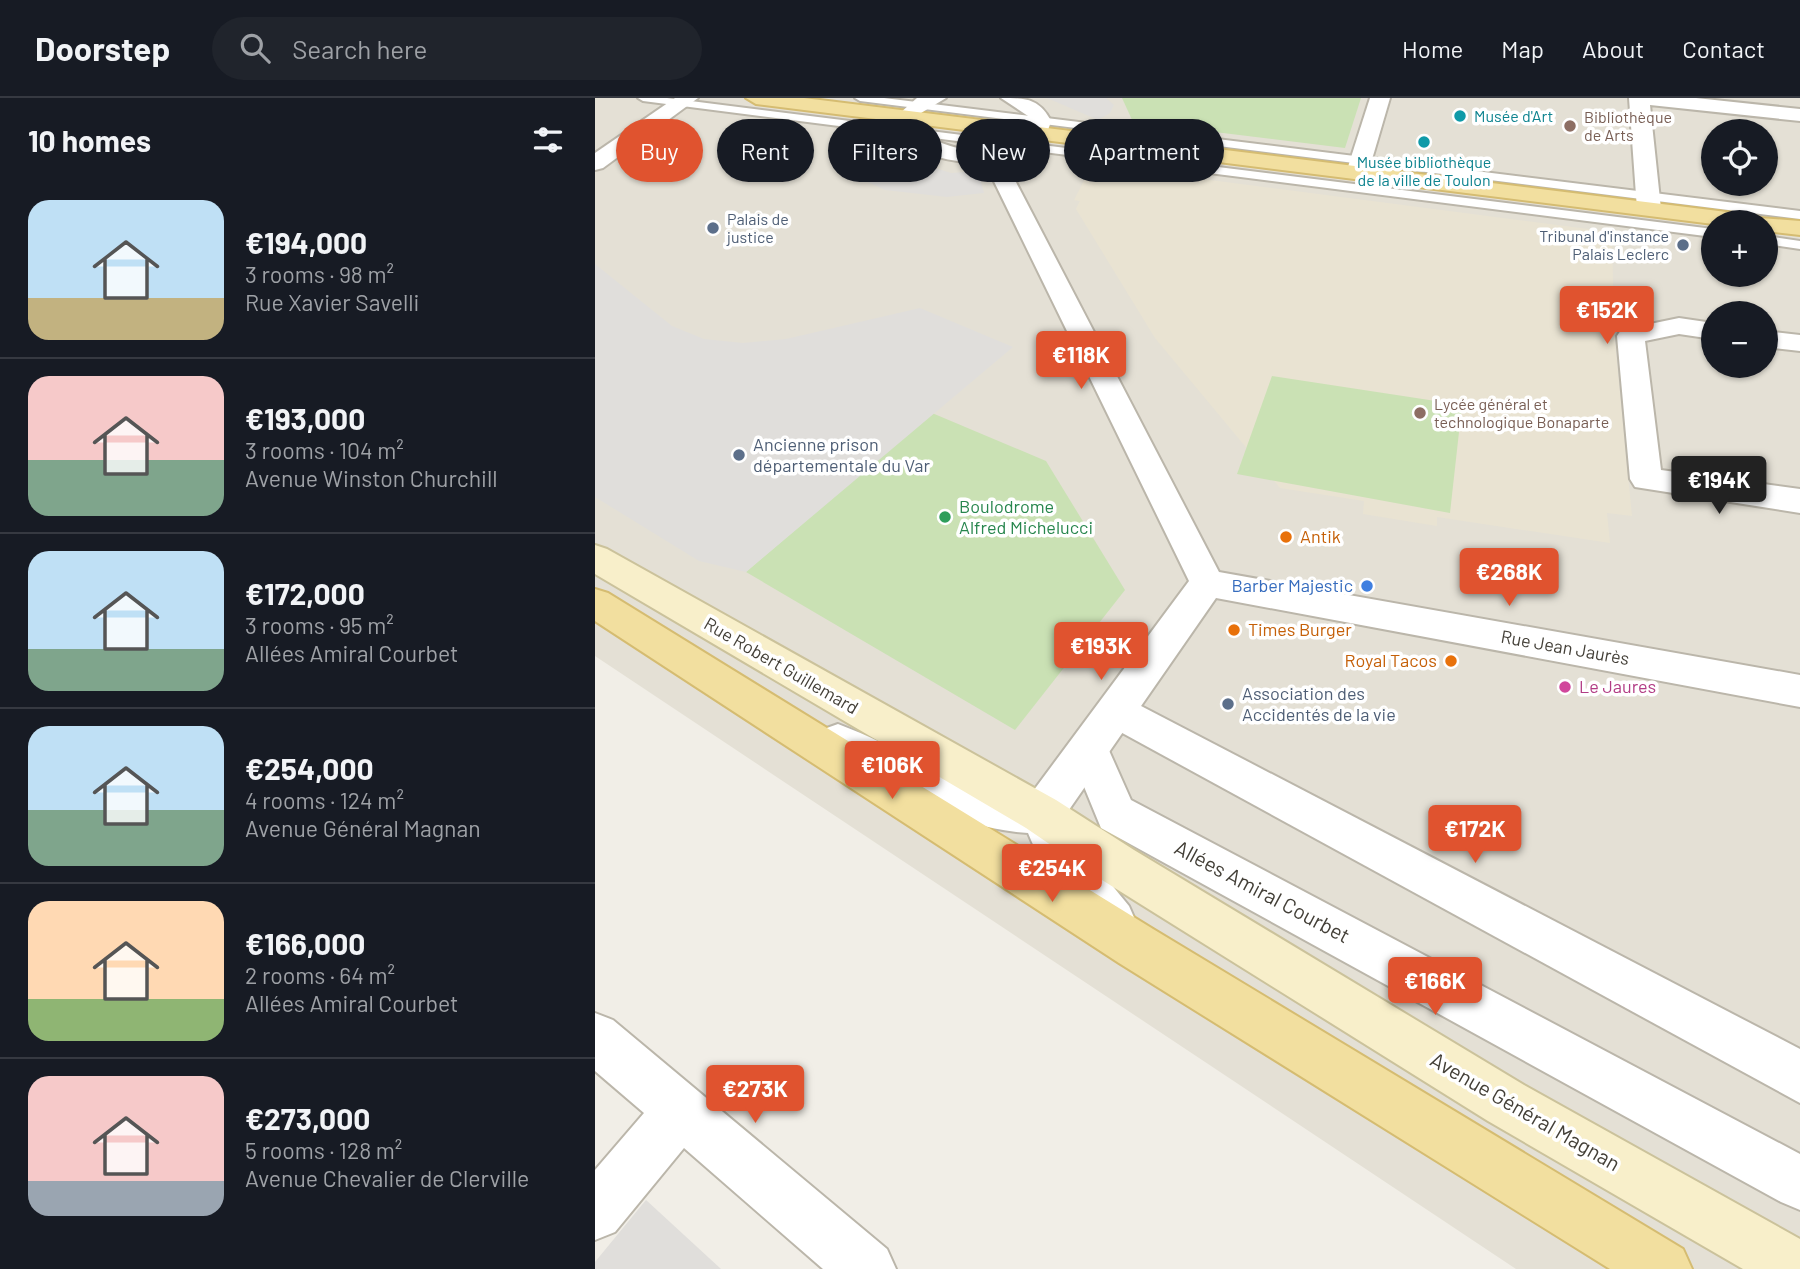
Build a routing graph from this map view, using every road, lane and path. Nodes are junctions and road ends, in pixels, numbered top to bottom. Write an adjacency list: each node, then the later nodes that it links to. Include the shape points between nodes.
1 (643, 98): 8 (lane)
2 (756, 98): 10 (main road)
3 (860, 98): 10 (lane)
4 (936, 98): 10 (street)
5 (1011, 98): 11 (street, via 1037,111)
6 (1380, 98): 16 (street)
7 (1639, 98): 9 (street); 18 (street)
8 (685, 101): 10 (lane); 15 (street)
9 (1800, 115)
10 (909, 118): 12 (main road)
11 (1036, 119)
12 (956, 124)
13 (1050, 135): 16 (main road)
14 (1050, 135): 23 (lane)
15 (597, 160)
16 (1359, 167): 18 (main road)
17 (1005, 182): 31 (street)
18 (1648, 203): 19 (main road); 20 (lane)
19 (1701, 213)
20 (1800, 215)
21 (1778, 225): 22 (main road)
22 (1800, 228)
23 (1701, 231)
24 (1778, 241): 25 (lane)
25 (1800, 244)
26 (1701, 329): 29 (street, via 1679,326 1631,336 1646,479)
27 (1778, 341): 28 (street)
28 (1800, 344)
29 (1800, 501)
30 (595, 558): 37 (main road, Rue Robert Guillemard)
31 (1207, 583): 33 (street, Rue Jean Jaurès); 35 (street)
32 (595, 603): 34 (main road)
33 (1800, 691)
34 (763, 707): 37 (street, via 961,799 1004,812); 38 (main road)
35 (1118, 711): 36 (street); 40 (street)
36 (1089, 750): 37 (street); 42 (street, Allées Amiral Courbet, via 1116,814)
37 (1041, 814): 38 (street, via 1080,887); 46 (main road, Avenue Général Magnan, via 1506,1103)
38 (1136, 946): 44 (main road)
39 (595, 1038): 41 (street)
40 (1800, 1077)
41 (681, 1110): 43 (street); 45 (street)
42 (1800, 1183)
43 (595, 1212)
44 (1663, 1268)
45 (867, 1269)
46 (1798, 1269)

